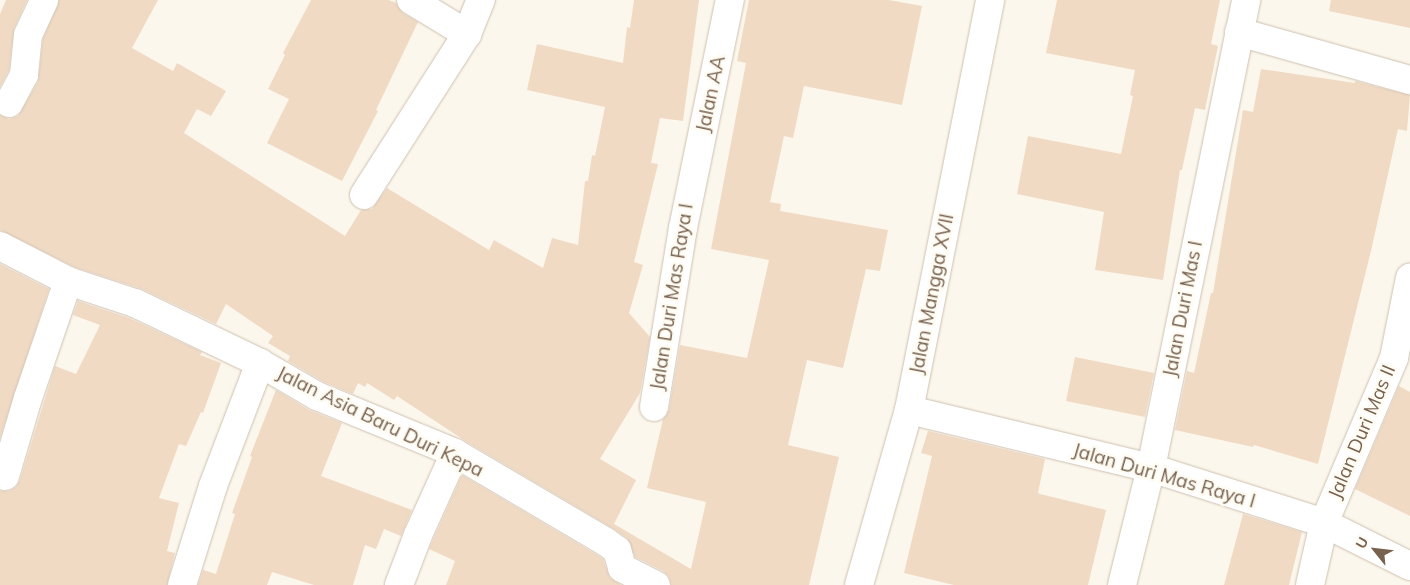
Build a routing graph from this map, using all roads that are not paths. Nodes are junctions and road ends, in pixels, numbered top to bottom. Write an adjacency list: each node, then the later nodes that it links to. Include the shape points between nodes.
1 (44, 0): 10 (street, via 28,35 24,75)
2 (411, 0): 8 (street)
3 (481, 0): 8 (street)
4 (730, 0): 11 (street, Jalan AA)
5 (990, 0): 19 (street, Jalan Mangga XVII)
6 (1246, 0): 7 (street, Jalan Duri Mas I)
7 (1239, 32): 9 (street); 21 (street, Jalan Duri Mas I)
8 (467, 34): 12 (street)
9 (1410, 80)
10 (9, 103)
11 (690, 187): 18 (street, Jalan Duri Mas Raya I)
12 (364, 195)
13 (0, 246): 15 (street, Jalan Asia Baru Duri Kepa)
14 (1410, 278): 16 (street, Jalan Duri Mas II)
15 (68, 281): 17 (street, Jalan Asia Baru Duri Kepa, via 136,303); 22 (street)
16 (1402, 350): 23 (street, Jalan Duri Mas II)
17 (260, 363): 20 (street, Jalan Asia Baru Duri Kepa, via 318,396); 25 (street, via 213,486)
18 (654, 407)
19 (910, 410): 21 (street, Jalan Duri Mas Raya I); 28 (street, Jalan Mangga XVII)
20 (455, 454): 26 (street); 27 (street, Jalan Asia Baru Duri Kepa, via 616,550 622,568)
21 (1151, 468): 23 (street, Jalan Duri Mas Raya I); 29 (street, Jalan Duri Mas I)
22 (5, 476)
23 (1324, 523): 24 (street, Jalan Duri Mas Raya I); 30 (street, Jalan Duri Mas II)
24 (1410, 566)
25 (182, 585)
26 (399, 585)
27 (656, 585)
28 (859, 585)
29 (1122, 585)
30 (1310, 585)

